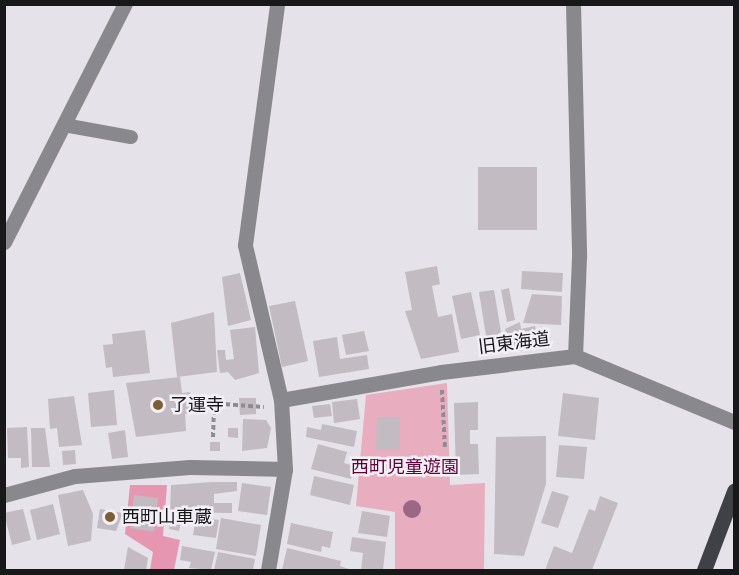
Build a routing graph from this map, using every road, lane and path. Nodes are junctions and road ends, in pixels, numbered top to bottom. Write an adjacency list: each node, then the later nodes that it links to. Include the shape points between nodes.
1 (125, 4): 4 (street)
2 (277, 4): 11 (street, via 246,245)
3 (573, 4): 7 (street, 旧東海道, via 579,256)
4 (64, 125): 5 (lane); 6 (street)
5 (131, 137)
6 (4, 242)
7 (575, 356): 8 (street, 旧東海道); 12 (street)
8 (441, 372): 11 (street, 旧東海道); 14 (path)
9 (196, 402): 10 (path)
10 (214, 404): 11 (path); 13 (path)
11 (281, 404): 15 (street)
12 (735, 422)
13 (213, 437)
14 (445, 449)
15 (285, 469): 17 (street, via 190,467 75,476); 18 (street)
16 (735, 491): 19 (main road)
17 (4, 495)
18 (268, 570)
19 (704, 570)

